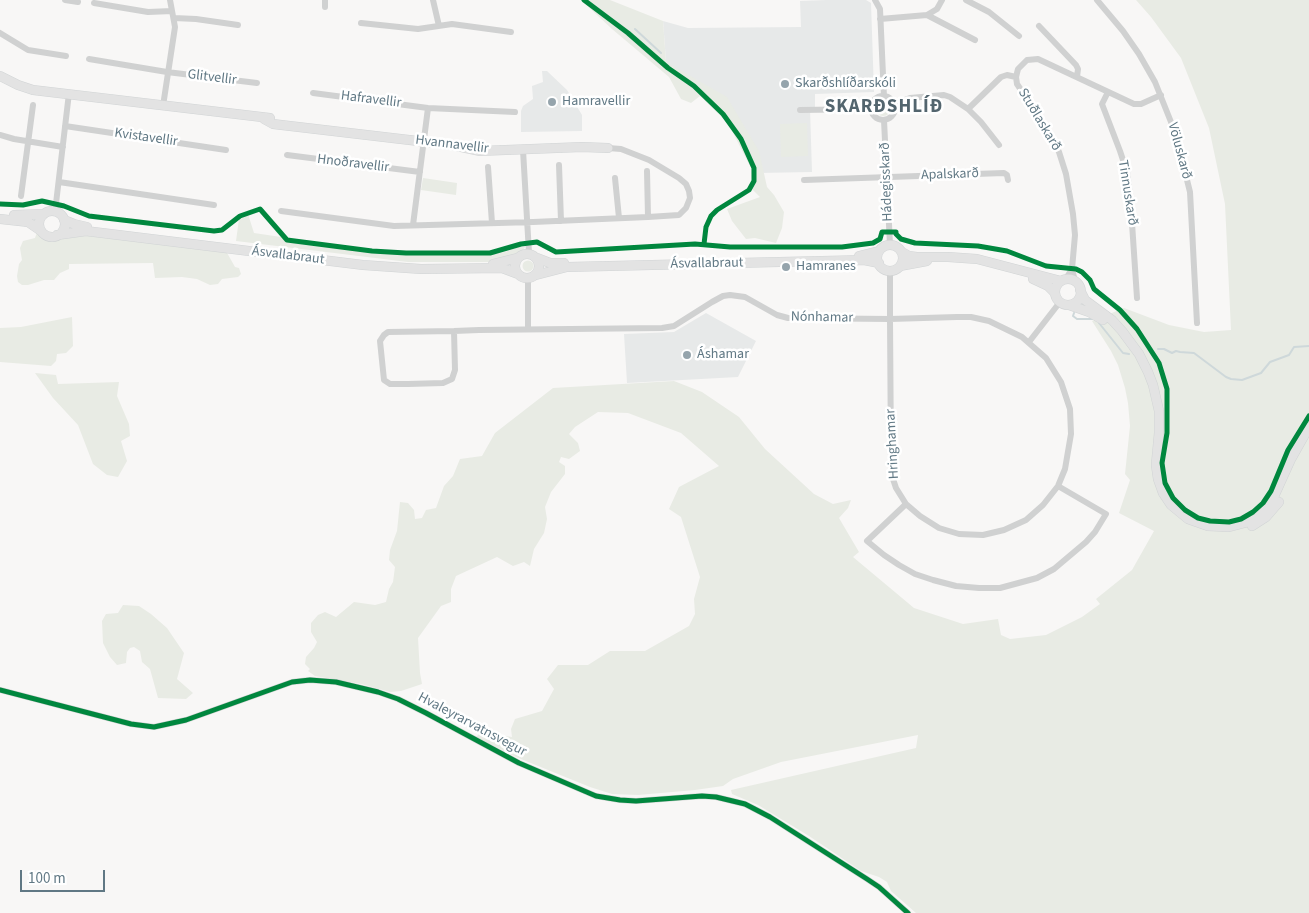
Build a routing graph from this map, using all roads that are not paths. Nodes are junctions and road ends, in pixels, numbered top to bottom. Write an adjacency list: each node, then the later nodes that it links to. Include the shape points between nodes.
1 (65, 0): 8 (street)
2 (170, 0): 10 (street, Glitvellir)
3 (433, 0): 16 (street)
4 (875, 0): 13 (street)
5 (942, 0): 11 (street, via 937,9)
6 (966, 0): 20 (street, via 1000,20)
7 (1097, 0): 32 (street, Völuskarð, via 1131,42)
8 (78, 2)
9 (94, 3): 10 (street, via 153,13)
10 (172, 11): 12 (street, Glitvellir)
11 (927, 15): 13 (street); 21 (street)
12 (174, 18): 15 (street); 24 (street, Glitvellir)
13 (880, 19): 33 (street)
14 (361, 23): 16 (street, via 418,29)
15 (238, 25)
16 (438, 26): 18 (street, via 452,24)
17 (1039, 26): 26 (street, via 1076,65)
18 (511, 32)
19 (0, 33): 22 (street, via 28,50)
20 (1018, 36)
21 (975, 40)
22 (66, 56)
23 (89, 59): 24 (street, Glitvellir)
24 (167, 72): 28 (street, Glitvellir); 36 (street, Glitvellir)
25 (0, 76): 31 (main road, Hvannavellir, via 33,90)
26 (1077, 76): 27 (street, Stuðlaskarð, via 1038,59 1030,59 1021,65); 30 (street, Stuðlaskarð)
27 (1016, 77): 39 (street, via 1000,77); 86 (street, Stuðlaskarð, via 1046,127 1063,164 1074,214)
28 (257, 83)
29 (313, 92): 37 (street, Hafravellir)
30 (1108, 92): 32 (street, Stuðlaskarð, via 1134,104); 94 (street, Tinnuskarð, via 1103,107 1127,172 1130,193)
31 (69, 93): 36 (main road, Hvannavellir); 43 (street)
32 (1161, 96): 98 (street, Völuskarð, via 1179,144 1190,192)
33 (884, 97): 34 (street); 38 (street, via 875,100)
34 (894, 104): 39 (street, via 910,98 944,95); 42 (street, via 893,114)
35 (33, 105): 45 (street)
36 (163, 106): 46 (main road, Hvannavellir, via 264,119 273,124)
37 (428, 108): 41 (street, Hafravellir); 46 (street)
38 (872, 109): 40 (street); 42 (street, via 874,116)
39 (968, 109): 47 (street)
40 (800, 110)
41 (515, 112)
42 (884, 120): 58 (street, Hádegisskarð)
43 (65, 126): 48 (street); 50 (street, Kvistavellir)
44 (0, 135): 45 (street)
45 (28, 142): 48 (street); 62 (street)
46 (423, 142): 51 (main road, Hvannavellir, via 480,151); 56 (street)
47 (999, 145)
48 (63, 147): 61 (street)
49 (611, 149): 51 (main road, Hvannavellir); 68 (street, via 628,151 649,160 688,187 690,202 679,215)
50 (226, 150)
51 (523, 150): 73 (street)
52 (287, 156): 56 (street, Hnoðravellir)
53 (559, 165): 72 (street)
54 (488, 167): 74 (street)
55 (647, 171): 68 (street)
56 (420, 172): 75 (street)
57 (615, 178): 69 (street)
58 (887, 178): 59 (street); 60 (street, Apalskarð, via 1004,174); 78 (street, Hádegisskarð)
59 (804, 180)
60 (1008, 180)
61 (59, 182): 63 (street); 65 (street)
62 (21, 196)
63 (214, 205)
64 (281, 211): 75 (street, via 369,223)
65 (56, 212): 66 (main road); 71 (main road)
66 (44, 214): 67 (main road); 76 (main road, via 39,224)
67 (0, 215)
68 (648, 217): 69 (street)
69 (619, 218): 72 (street)
70 (0, 219): 76 (main road, via 28,222)
71 (64, 220): 77 (main road, via 63,230); 82 (main road, Ásvallabraut, via 86,226 380,262 472,264 500,263)
72 (561, 221): 73 (street)
73 (527, 222): 74 (street); 81 (street)
74 (492, 224): 75 (street)
75 (413, 225)
76 (41, 231): 77 (main road, via 49,236)
77 (58, 235): 88 (main road, Ásvallabraut, via 86,231 363,265 421,269 502,268)
78 (890, 245): 79 (main road); 80 (main road, via 897,246)
79 (879, 251): 83 (main road, Ásvallabraut, via 848,256 555,263); 84 (main road)
80 (902, 252): 85 (main road); 90 (main road, via 917,257 977,259)
81 (528, 253): 82 (main road); 83 (main road)
82 (517, 258): 88 (main road)
83 (537, 258): 89 (main road, via 540,268)
84 (878, 263): 87 (main road); 89 (main road, Ásvallabraut, via 864,260 566,267)
85 (900, 266): 87 (main road); 93 (main road, via 933,261 990,266 1048,286)
86 (1072, 269): 90 (street, Stuðlaskarð); 91 (street, Stuðlaskarð)
87 (890, 270): 97 (street, Hringhamar)
88 (518, 274): 89 (main road)
89 (532, 276): 99 (street)
90 (1063, 280): 91 (main road); 93 (main road, via 1056,286)
91 (1075, 281): 92 (main road)
92 (1080, 290): 96 (main road, via 1079,298); 102 (main road, via 1088,303 1122,331 1148,372 1159,411 1158,479 1171,505 1188,519 1208,526 1229,527 1259,515 1275,496)
93 (1055, 293): 95 (main road)
94 (1137, 298)
95 (1060, 302): 96 (main road); 101 (street)
96 (1070, 305): 103 (main road, via 1100,317 1122,337 1135,357 1147,383 1153,413 1152,479 1162,500 1190,526 1228,533 1263,520 1278,502)
97 (890, 319): 99 (street, Nónhamar, via 788,318 777,316 738,295 723,296 674,326); 101 (street, Hringhamar, via 971,317 999,325); 105 (street, Hringhamar, via 891,460 896,488)
98 (1197, 323)
99 (528, 330): 100 (street)
100 (454, 331): 100 (street, via 455,370 452,379 443,383 408,384 390,384 384,380 380,341 388,332)
101 (1029, 342): 104 (street, Hringhamar, via 1054,369 1070,410 1069,450)
102 (1309, 427)
103 (1309, 438)
104 (1058, 486): 105 (street, Hringhamar, via 1026,520 983,535 959,534 938,528); 105 (street, via 1106,514 1086,542 1054,569 1037,578 1000,588 956,586 915,574 867,541)
105 (906, 504)
106 (0, 690): 107 (street, Hvaleyrarvatnsvegur, via 154,727 186,720 292,682 330,682 378,692 426,713 519,764 596,796 636,801 702,796 745,804 879,887)
107 (908, 913)

